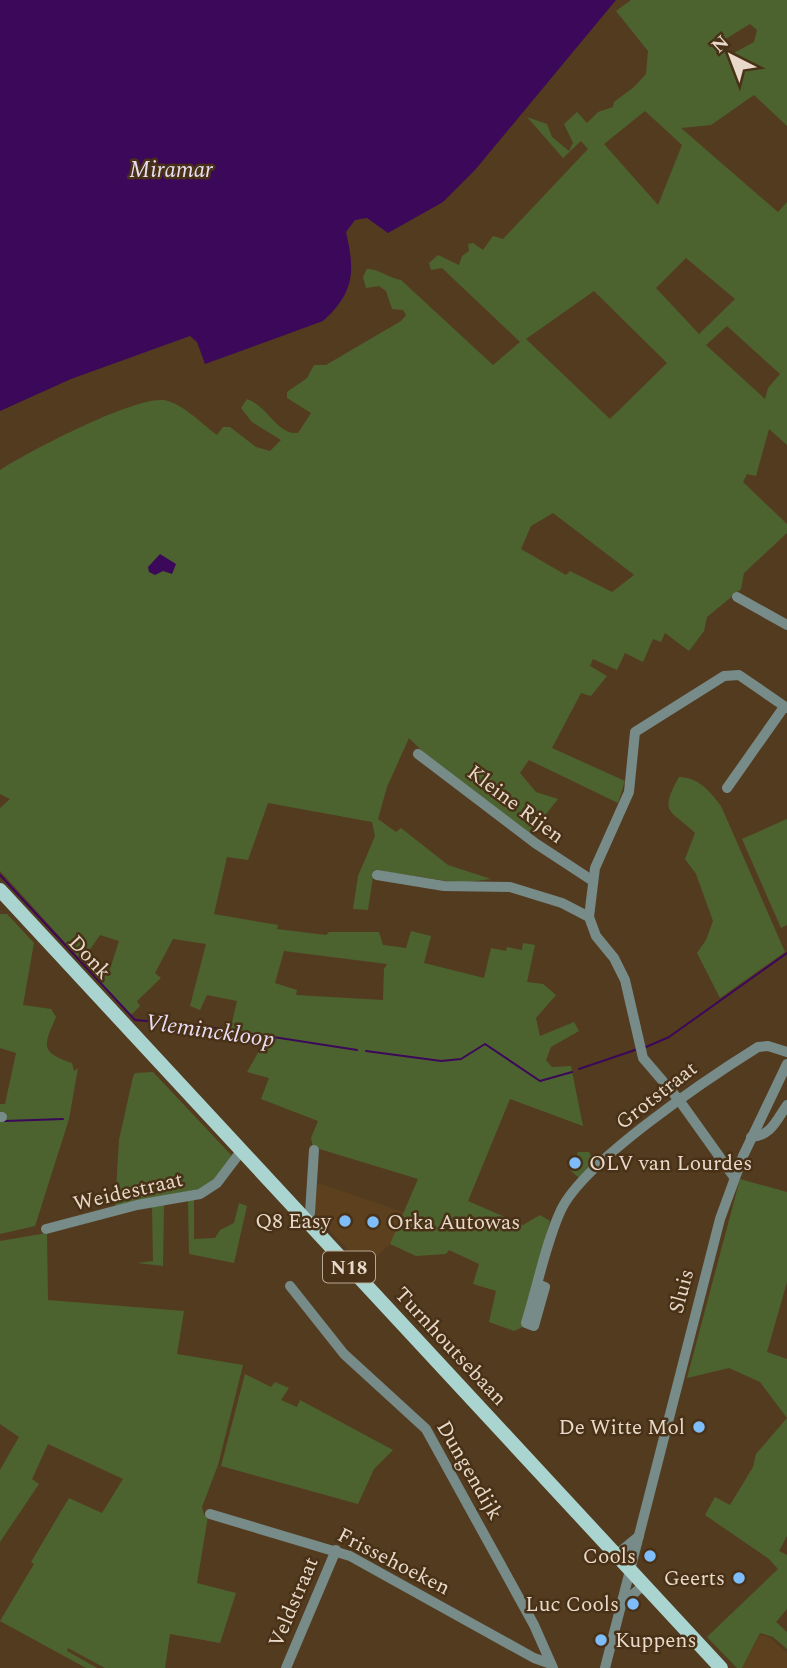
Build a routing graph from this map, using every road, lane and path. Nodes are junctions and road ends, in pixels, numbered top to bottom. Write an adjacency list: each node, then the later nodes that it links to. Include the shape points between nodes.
1 (737, 597): 2 (street)
2 (787, 625)
3 (786, 707): 5 (street); 7 (street, via 732,674 635,732 629,792)
4 (418, 754): 7 (street, Kleine Rijen)
5 (727, 788)
6 (377, 875): 9 (street, via 444,886 510,887 562,903)
7 (593, 881): 9 (street)
8 (0, 890): 10 (main road, Donk / N18)
9 (589, 917): 13 (street, via 625,981 640,1052)
10 (150, 1052): 16 (main road, Turnhoutsebaan / N18)
11 (787, 1052): 13 (street, Grotstraat, via 768,1045 758,1047)
12 (787, 1064): 15 (street, Sluis)
13 (679, 1100): 18 (street); 21 (street, Grotstraat, via 599,1164 567,1201)
14 (787, 1105): 15 (street, via 768,1132)
15 (751, 1137): 18 (street, Sluis)
16 (242, 1150): 19 (main road, Turnhoutsebaan / N18); 20 (street, Weidestraat, via 217,1183 200,1194)
17 (314, 1150): 19 (street)
18 (734, 1177): 24 (street, Sluis)
19 (306, 1220): 26 (main road, Turnhoutsebaan / N18)
20 (46, 1229)
21 (538, 1284)
22 (290, 1286): 30 (street, Dungendijk, via 344,1354 426,1429)
23 (210, 1514): 25 (street, Frissehoeken)
24 (639, 1536): 26 (street); 27 (street, Sluis)
25 (336, 1550): 30 (street, Frissehoeken); 31 (street, Veldstraat)
26 (616, 1555): 27 (main road, Turnhoutsebaan / N18)
27 (630, 1570): 28 (main road, Turnhoutsebaan / N18); 29 (street, Sluis)
28 (644, 1585): 29 (street); 33 (main road, Turnhoutsebaan / N18)
29 (621, 1604): 32 (street, Sluis)
30 (552, 1666)
31 (286, 1668)
32 (605, 1668)
33 (721, 1668)

